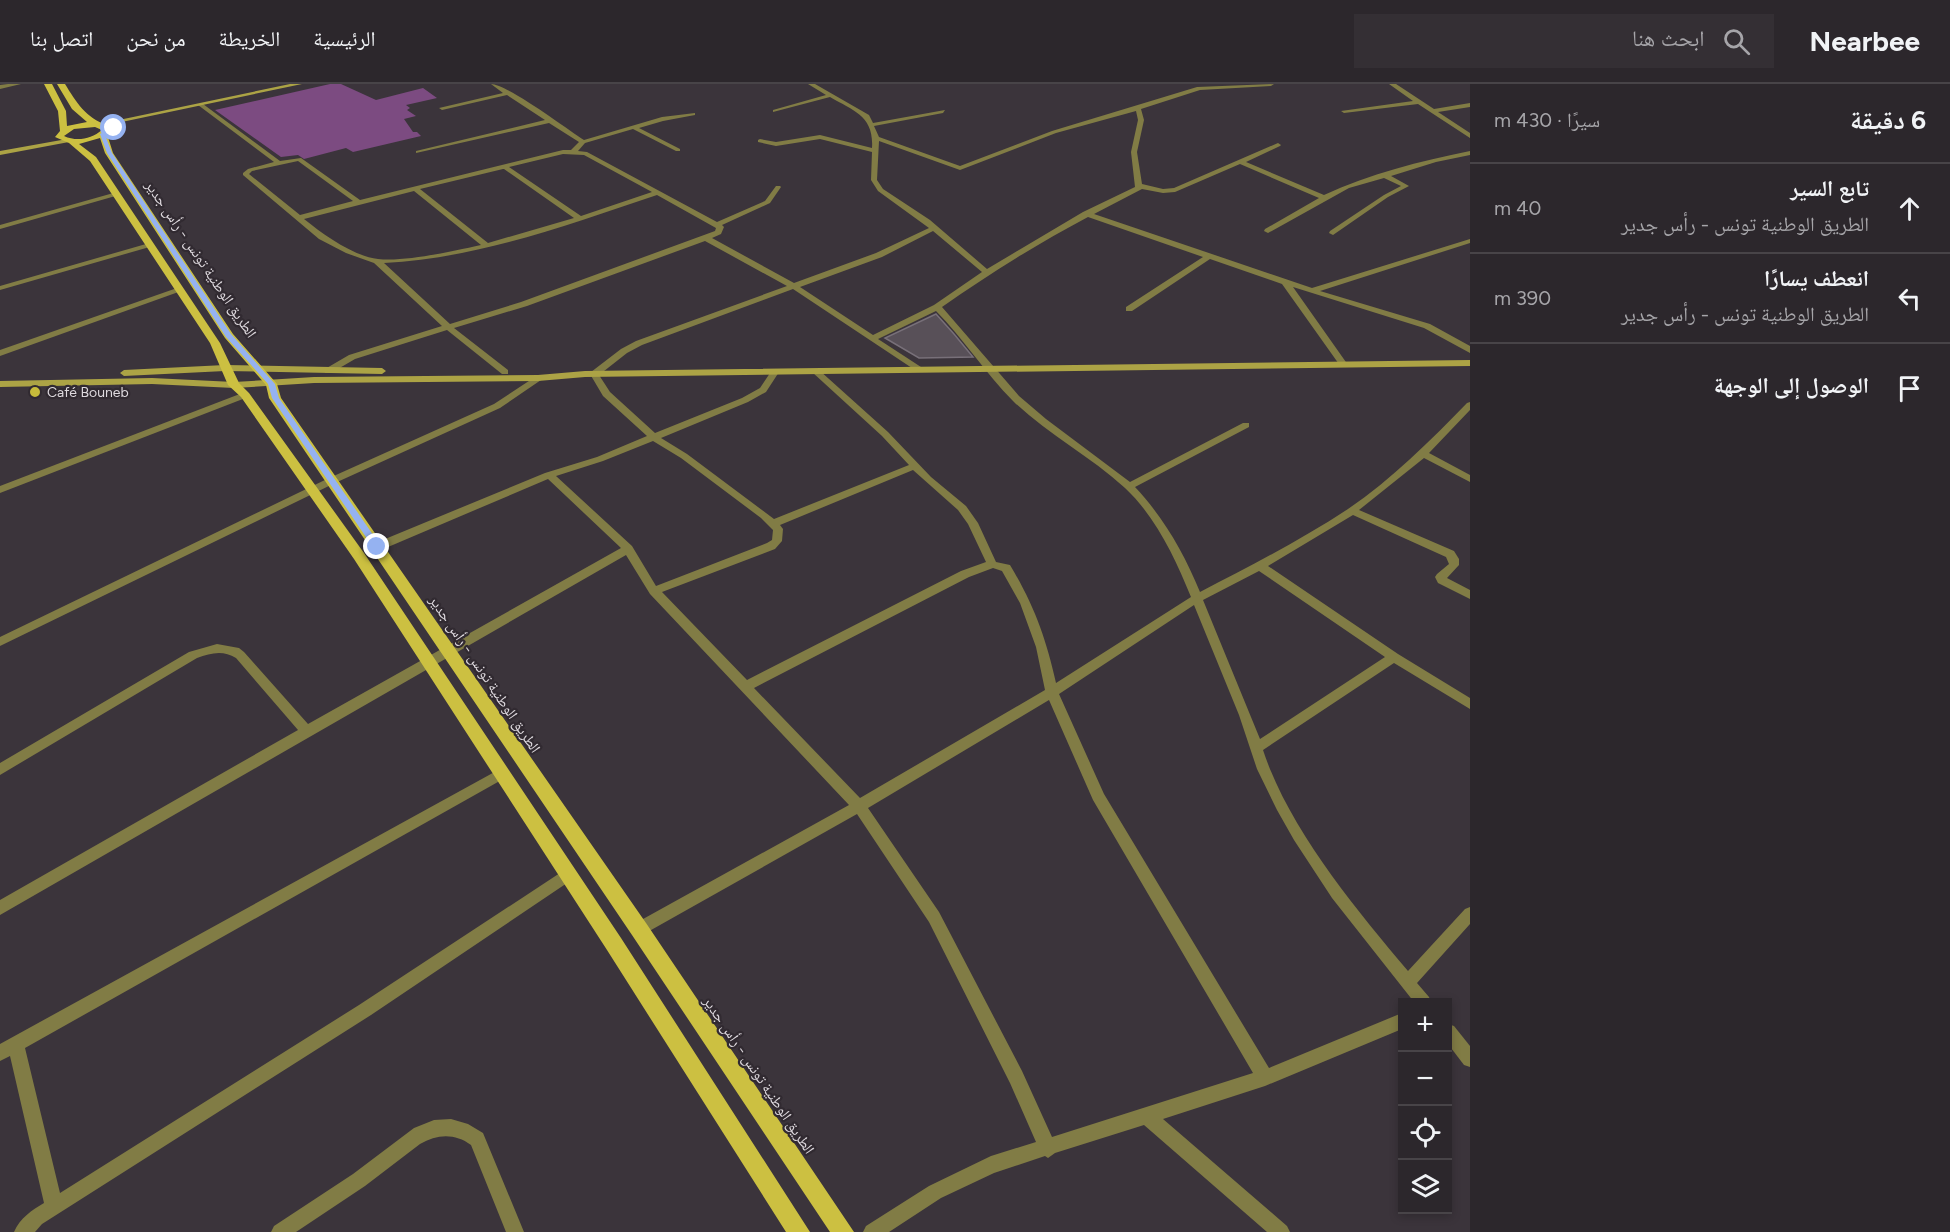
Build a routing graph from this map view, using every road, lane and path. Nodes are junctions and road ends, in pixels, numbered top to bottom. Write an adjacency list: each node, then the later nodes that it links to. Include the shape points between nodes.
1 (18, 84): 11 (street)
2 (48, 84): 30 (main road, via 62,111)
3 (61, 84): 28 (main road, الطريق الوطنية تونس - رأس جدير, via 75,107)
4 (299, 84): 10 (main road)
5 (494, 84): 13 (street)
6 (811, 84): 14 (street)
7 (1186, 84): 12 (street)
8 (1270, 84): 12 (street)
9 (1392, 84): 15 (street)
10 (281, 86): 17 (main road)
11 (0, 87)
12 (1199, 88): 19 (street)
13 (509, 93): 18 (street); 25 (street)
14 (832, 95): 20 (street); 26 (street, via 860,110)
15 (1419, 102): 22 (street); 23 (street)
16 (1470, 105): 23 (street)
17 (202, 106): 28 (main road); 45 (street)
18 (442, 108)
19 (1138, 108): 33 (street, via 1054,132 960,168); 48 (street, via 1141,120 1134,152)
20 (775, 111)
21 (943, 111): 26 (street)
22 (1344, 111)
23 (1433, 111): 31 (street)
24 (693, 114): 27 (street)
25 (548, 121): 35 (street); 41 (street)
26 (872, 124): 33 (street)
27 (633, 127): 35 (street); 38 (street)
28 (100, 129): 30 (main road, via 75,127); 30 (main road, via 92,139); 84 (main road, الطريق الوطنية تونس - رأس جدير, via 109,153 229,336)
29 (51, 135): 30 (main road)
30 (66, 136): 42 (main road); 52 (main road, via 93,159)
31 (1470, 136)
32 (40, 137): 37 (main road)
33 (876, 138): 40 (street)
34 (760, 141): 40 (street, via 782,144 818,137)
35 (583, 142): 39 (street)
36 (1278, 145): 44 (street)
37 (0, 147)
38 (678, 150)
39 (574, 151): 46 (street); 51 (street, via 585,153)
40 (875, 151): 60 (street, via 875,185)
41 (418, 152)
42 (0, 153)
43 (1470, 153): 47 (street)
44 (1240, 162): 48 (street, via 1175,190); 53 (street)
45 (279, 163): 54 (street, via 299,159); 56 (street, via 245,174)
46 (506, 168): 50 (street); 57 (street)
47 (1384, 175): 53 (street); 62 (street, via 1406,186)
48 (1140, 186): 55 (street)
49 (778, 187): 58 (street, via 768,202)
50 (416, 189): 54 (street); 66 (street)
51 (657, 193): 57 (street); 58 (street)
52 (117, 194): 59 (street); 65 (main road)
53 (1324, 198): 61 (street)
54 (360, 202): 56 (street)
55 (1086, 214): 67 (street); 69 (street)
56 (299, 218): 68 (street, via 334,244)
57 (579, 218): 66 (street)
58 (717, 225): 63 (street, via 720,230)
59 (0, 227)
60 (934, 228): 69 (street); 71 (street, via 879,255)
61 (1268, 231)
62 (1333, 233)
63 (706, 238): 71 (street); 77 (street)
64 (1470, 241): 74 (street)
65 (149, 246): 72 (street); 73 (main road)
66 (488, 246): 68 (street, via 430,259)
67 (1208, 257): 70 (street); 76 (street)
68 (377, 261): 77 (street)
69 (987, 273): 75 (street)
70 (1286, 283): 74 (street); 82 (street)
71 (790, 286): 78 (street); 91 (street, via 639,344)
72 (0, 288)
73 (180, 290): 80 (street); 83 (main road, via 215,343)
74 (1312, 291): 79 (street, via 1427,326)
75 (937, 307): 78 (street); 86 (street, via 965,335)
76 (1129, 309)
77 (449, 328): 87 (street, via 352,357); 88 (street)
78 (873, 338): 85 (street)
79 (1470, 350)
80 (0, 354)
81 (1470, 363): 82 (main road)
82 (1344, 365): 86 (main road)
83 (225, 368): 84 (main road); 92 (main road); 96 (main road)
84 (260, 369): 87 (main road); 95 (main road, الطريق الوطنية تونس - رأس جدير)
85 (918, 369): 86 (main road); 90 (main road)
86 (990, 370): 105 (street, via 1018,400)
87 (328, 371): 88 (main road)
88 (505, 372): 91 (main road)
89 (775, 372): 90 (main road); 91 (main road); 99 (street, via 756,394)
90 (816, 372): 101 (street)
91 (589, 374): 93 (main road); 99 (street)
92 (0, 376)
93 (538, 378): 95 (main road, via 314,380); 104 (street, via 497,406)
94 (0, 384): 96 (main road, via 152,381)
95 (271, 384): 96 (main road); 104 (main road, الطريق الوطنية تونس - رأس جدير, via 275,398)
96 (240, 390): 106 (street); 107 (main road)
97 (1470, 405): 100 (street)
98 (1246, 425): 105 (street)
99 (652, 436): 102 (street, via 600,459); 109 (street)
100 (1423, 454): 103 (street); 108 (street)
101 (915, 466): 109 (street); 112 (street, via 962,508)
102 (549, 475): 110 (street); 111 (street)
103 (1470, 479)
104 (331, 481): 107 (street); 110 (main road, الطريق الوطنية تونس - رأس جدير)
105 (1129, 486): 116 (street, via 1162,525)
106 (0, 490)
107 (314, 490): 117 (street); 120 (main road)
108 (1352, 511): 113 (street); 115 (street, via 1450,554 1454,565 1442,580)
109 (774, 523): 114 (street, via 779,532 774,544)
110 (377, 547): 118 (main road, الطريق الوطنية تونس - رأس جدير)
111 (628, 549): 114 (street); 118 (street)
112 (992, 564): 121 (street, via 955,579); 122 (street, via 1006,568 1026,603 1042,647)
113 (1260, 566): 116 (street); 119 (street)
114 (654, 591): 121 (street)
115 (1470, 595)
116 (1197, 598): 122 (street); 125 (street)
117 (0, 642)
118 (447, 651): 120 (street); 132 (main road, الطريق الوطنية تونس - رأس جدير)
119 (1394, 657): 123 (street); 125 (street)
120 (427, 662): 124 (street); 127 (main road)
121 (746, 686): 128 (street)
122 (1052, 692): 128 (street); 140 (street, via 1098,796)
123 (1470, 704)
124 (306, 731): 126 (street, via 240,655 226,648 212,649 193,655); 130 (street)
125 (1257, 748): 133 (street, via 1291,825 1309,854)
126 (0, 770)
127 (500, 774): 129 (main road); 137 (street)
128 (858, 806): 132 (street); 142 (street, via 934,917 1016,1077)
129 (568, 875): 143 (street, via 355,1017); 148 (main road)
130 (0, 908)
131 (1470, 914): 133 (street)
132 (639, 928): 149 (main road, الطريق الوطنية تونس - رأس جدير)
133 (1407, 983): 134 (street)
134 (1420, 998)
135 (1398, 1023): 140 (street)
136 (1452, 1037): 139 (street)
137 (16, 1045): 138 (street); 143 (street)
138 (0, 1053)
139 (1470, 1059)
140 (1265, 1078): 141 (street)
141 (1147, 1116): 142 (street); 151 (street)
142 (1048, 1149): 150 (street, via 991,1166 935,1192)
143 (54, 1207): 144 (street)
144 (38, 1225): 145 (street)
145 (23, 1232)
146 (280, 1232): 147 (street, via 420,1135 446,1127 467,1131 477,1138)
147 (515, 1232)
148 (799, 1232)
149 (843, 1232)
150 (872, 1232)
151 (1281, 1232)

